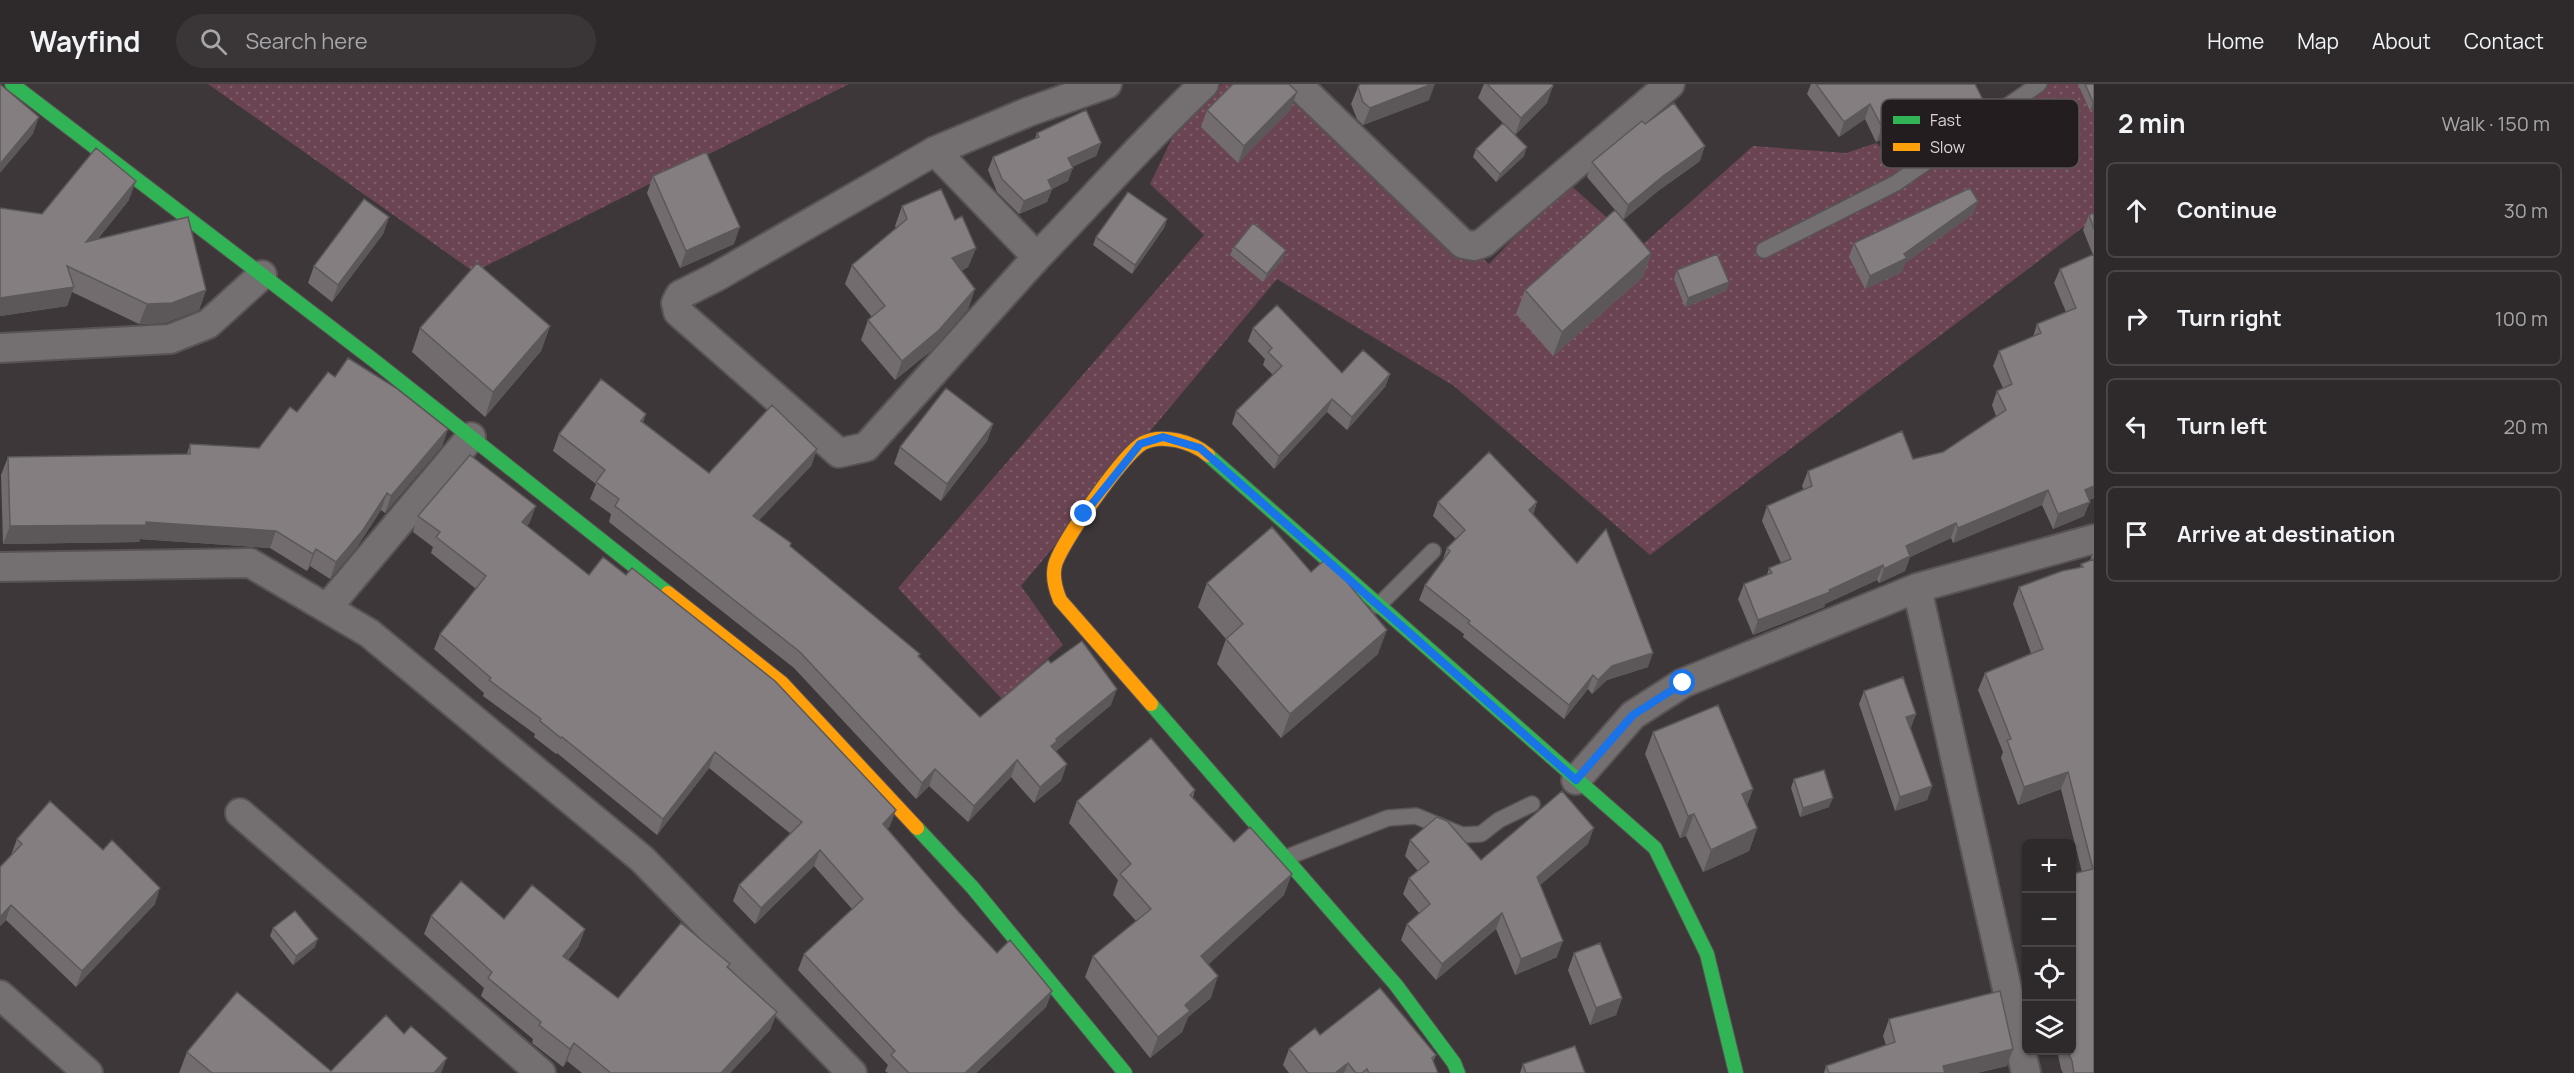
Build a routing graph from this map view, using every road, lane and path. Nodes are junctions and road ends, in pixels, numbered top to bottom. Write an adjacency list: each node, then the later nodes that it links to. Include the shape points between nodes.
1 (12, 84): 12 (street)
2 (1107, 84): 8 (street)
3 (1204, 84): 11 (street, via 1162,123)
4 (1297, 84): 5 (street, via 1463,244 1474,246 1483,243)
5 (1670, 84)
6 (2039, 84): 7 (lane)
7 (2017, 99)
8 (935, 151): 11 (street); 11 (street, via 680,295 676,303 678,312 839,453 854,451 866,447)
9 (1918, 168): 10 (lane, via 1896,183)
10 (1764, 250)
11 (1037, 257)
12 (262, 275): 13 (street, via 208,324 171,339); 14 (street)
13 (0, 348)
14 (471, 437): 20 (street); 29 (street, via 782,683 973,888)
15 (2094, 539): 18 (street)
16 (1433, 551): 19 (lane)
17 (0, 567): 20 (street, via 250,564)
18 (1917, 588): 21 (street, via 1683,683 1633,715); 32 (street)
19 (1378, 606): 21 (street); 24 (street, via 1200,448 1163,437 1140,444 1084,514 1056,559 1052,581 1060,600)
20 (327, 608): 28 (street, via 369,633 642,860)
21 (1576, 780): 31 (street, via 1655,848 1707,954)
22 (1532, 804): 24 (lane, via 1481,834 1462,835 1416,816 1388,818)
23 (240, 813): 27 (street)
24 (1285, 858): 30 (street, via 1396,985)
25 (0, 994): 26 (street)
26 (88, 1073)
27 (541, 1073)
28 (852, 1073)
29 (1125, 1073)
30 (1458, 1073)
31 (1736, 1073)
32 (2026, 1073)

